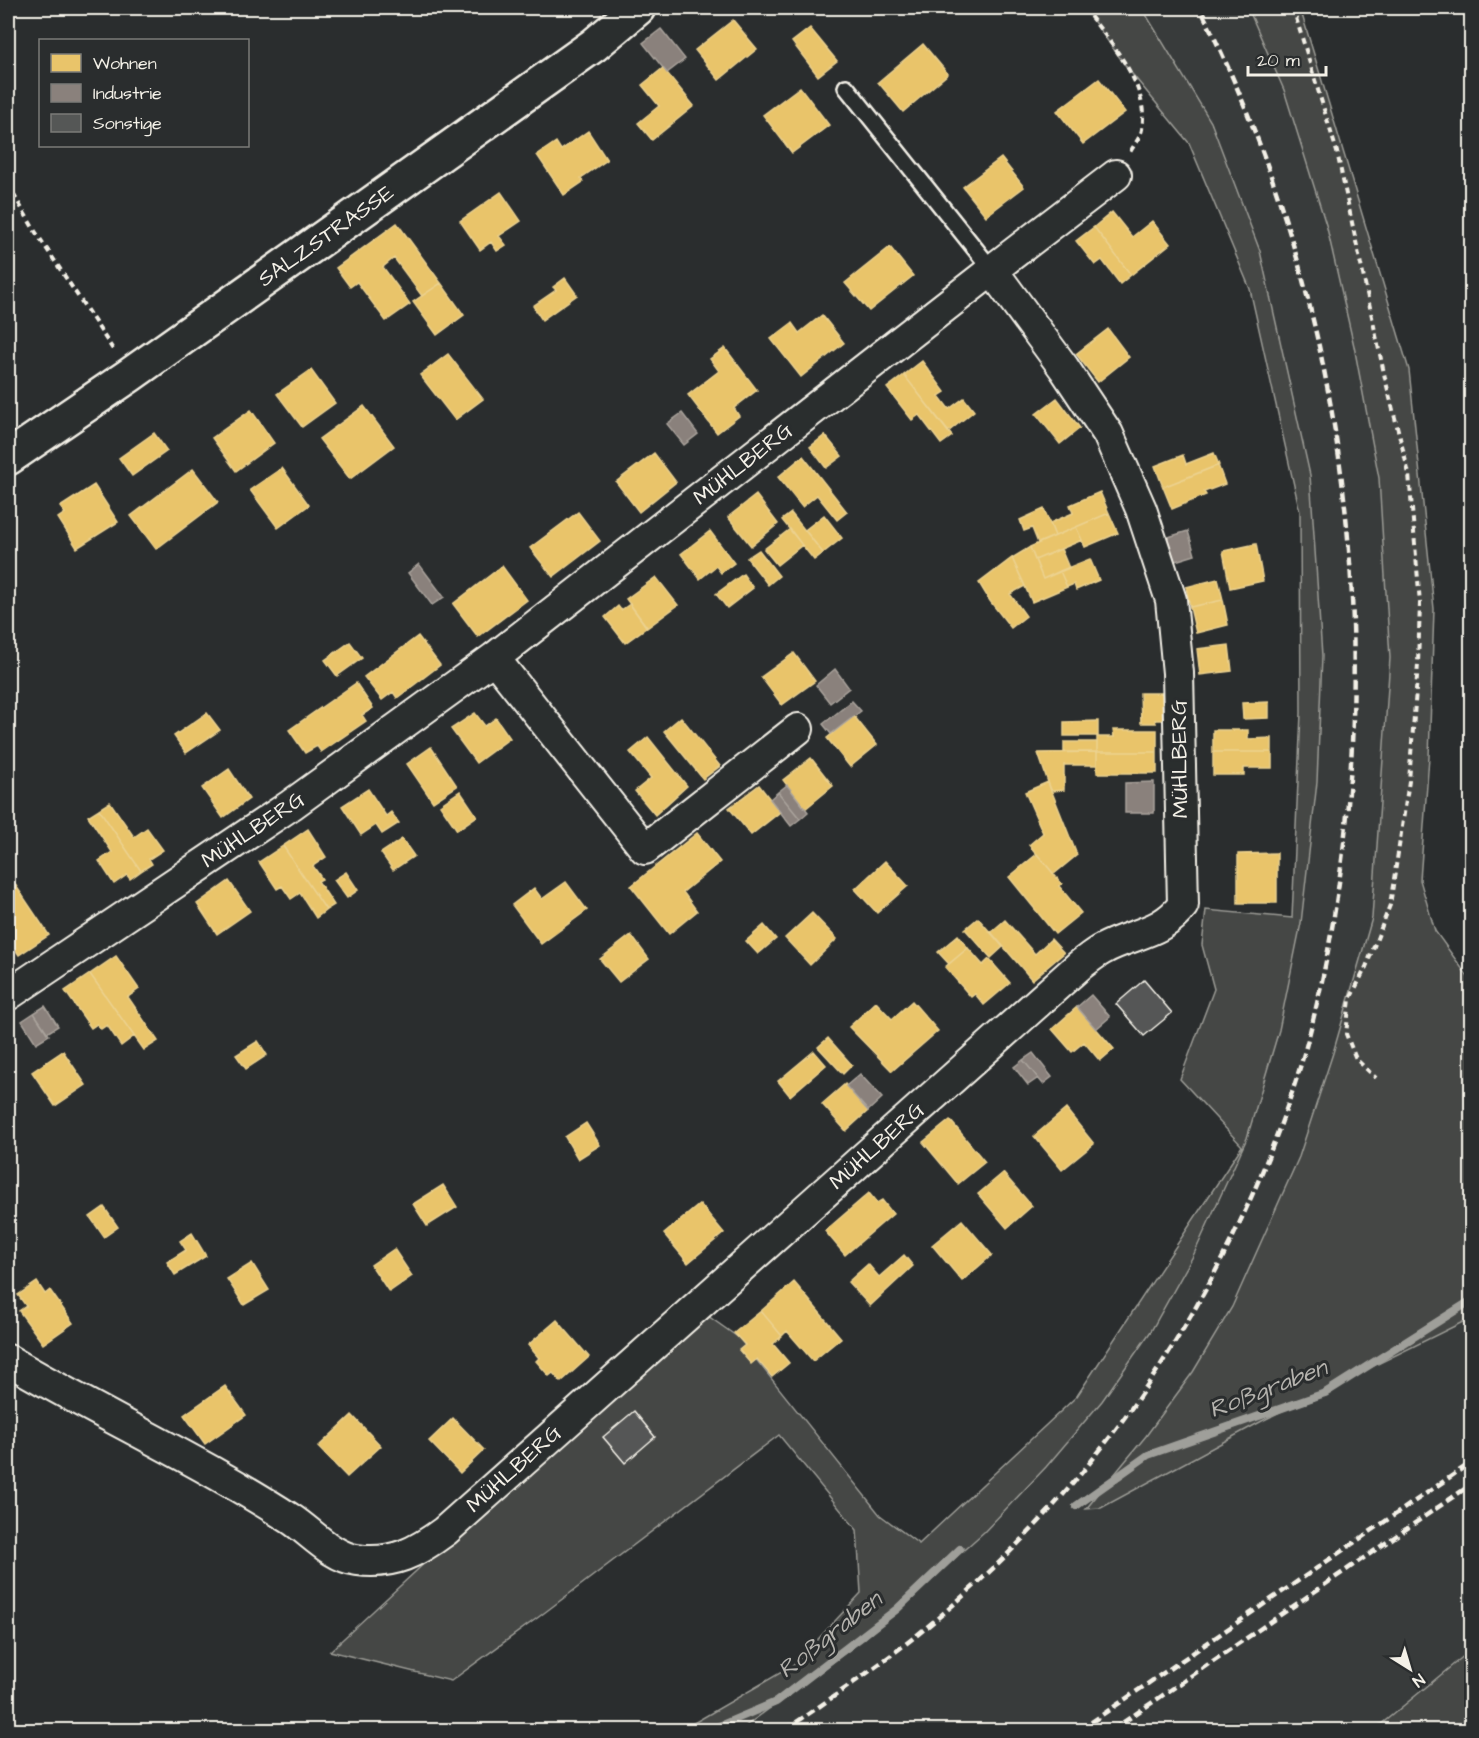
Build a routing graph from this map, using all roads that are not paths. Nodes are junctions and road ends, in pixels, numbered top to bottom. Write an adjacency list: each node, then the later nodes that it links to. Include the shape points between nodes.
1 (638, 8): 5 (street, SALZSTRASSE, via 594,45)
2 (846, 87): 4 (lane, MÜHLBERG)
3 (1116, 175): 4 (street, MÜHLBERG)
4 (992, 270): 6 (street, MÜHLBERG); 9 (street, MÜHLBERG, via 1108,434 1141,509 1171,600 1178,673 1183,905 1174,917 1161,927 1101,950 1080,965 445,1531 421,1549 399,1558 354,1560 337,1552 231,1482)
5 (8, 458)
6 (494, 658): 7 (street, via 645,849); 8 (street, MÜHLBERG, via 291,805)
7 (798, 729)
8 (8, 995)
9 (8, 1360)

